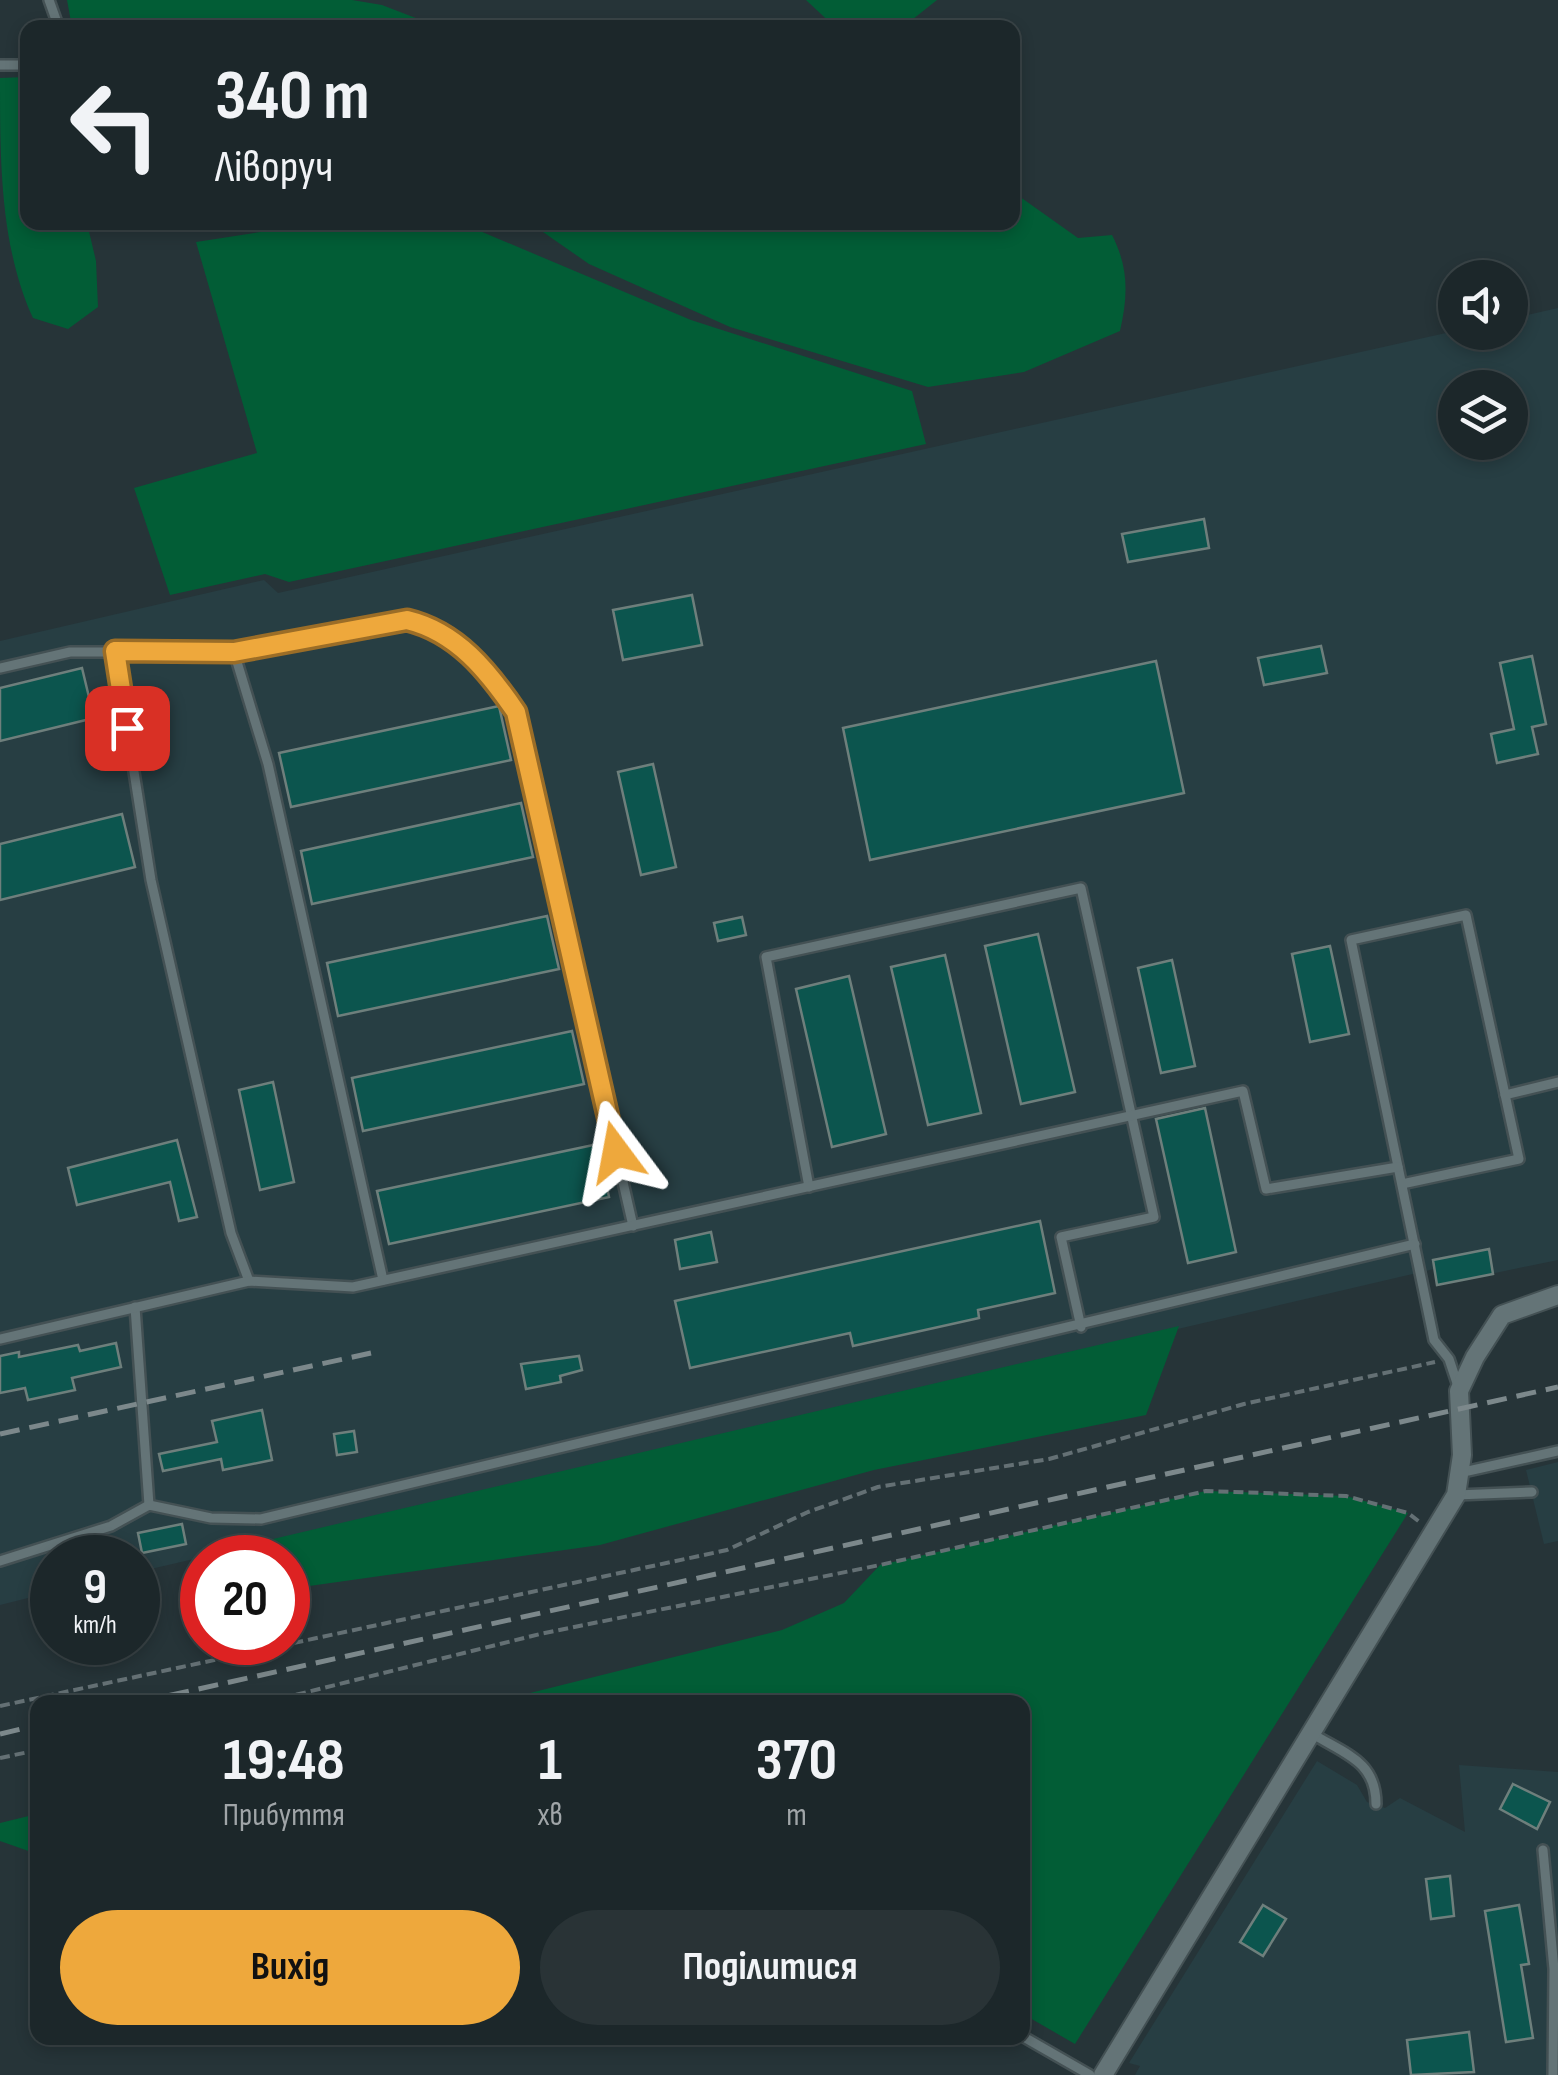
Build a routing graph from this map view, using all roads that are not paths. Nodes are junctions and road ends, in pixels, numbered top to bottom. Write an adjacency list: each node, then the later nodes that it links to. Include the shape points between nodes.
1 (115, 651): 2 (lane); 3 (lane, via 70,652); 13 (lane, via 151,880 231,1233)
2 (234, 652): 10 (lane, via 407,620 454,641 516,712); 12 (lane, via 268,764)
3 (0, 668)
4 (1558, 1082): 5 (lane)
5 (1504, 1094): 7 (lane, via 1466,915 1351,940); 8 (lane, via 1519,1159)
6 (1134, 1114): 7 (lane, via 1243,1091 1266,1189); 9 (lane); 9 (lane, via 1081,888 766,957); 16 (lane, via 1154,1217 1061,1236)
7 (1398, 1167): 8 (lane)
8 (1402, 1184): 11 (lane)
9 (809, 1187): 10 (lane)
10 (632, 1226): 12 (lane)
11 (1414, 1244): 16 (lane); 18 (lane, via 1429,1342 1450,1359)
12 (383, 1280): 13 (lane, via 353,1287)
13 (249, 1281): 15 (lane)
14 (1558, 1295): 18 (street, via 1502,1314)
15 (135, 1307): 17 (lane); 23 (lane)
16 (1081, 1327): 23 (lane, via 262,1519 211,1518)
17 (0, 1339)
18 (1459, 1392): 20 (street)
19 (1558, 1451): 20 (lane)
20 (1459, 1474): 22 (street)
21 (1532, 1492): 22 (lane)
22 (1456, 1494): 25 (street)
23 (149, 1505): 24 (lane, via 112,1526)
24 (0, 1561)
25 (1309, 1732): 26 (lane, via 1369,1769); 30 (street)
26 (1376, 1804)
27 (1543, 1850): 31 (lane, via 1554,1969)
28 (1030, 2041): 29 (lane)
29 (1090, 2075)
30 (1102, 2075)
31 (1553, 2075)

